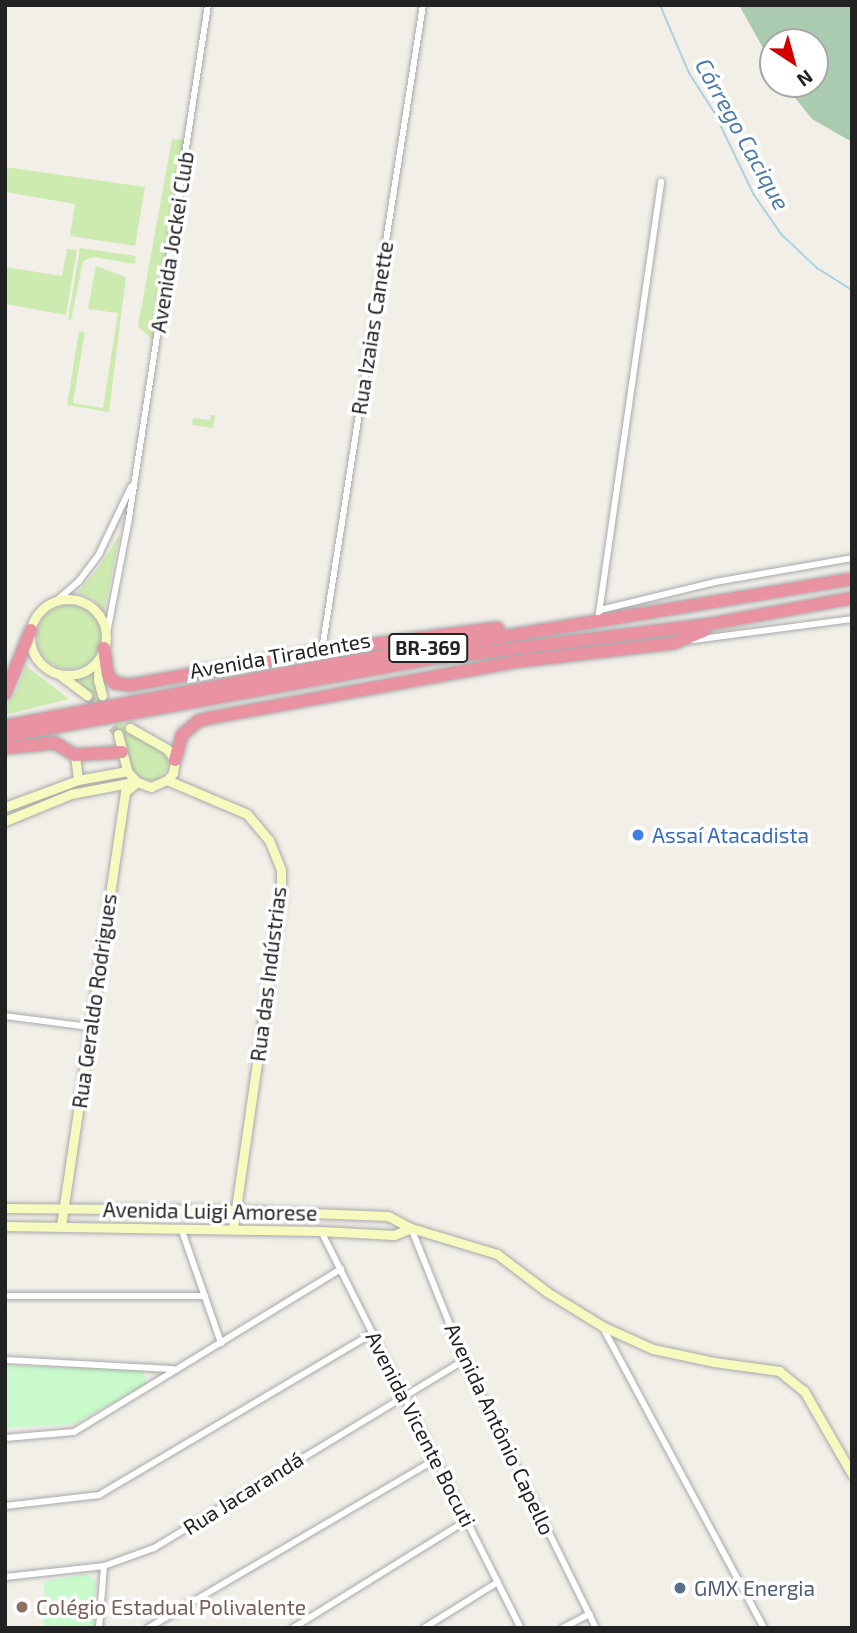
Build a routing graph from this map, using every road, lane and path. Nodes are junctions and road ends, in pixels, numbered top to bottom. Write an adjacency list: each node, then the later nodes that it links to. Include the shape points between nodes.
1 (208, 5): 4 (street, Avenida Jockei Club)
2 (423, 5): 16 (street, Rua Izaias Canette)
3 (661, 182): 9 (street)
4 (134, 479): 8 (street, Avenida Jockei Club, via 99,554 79,581); 15 (street, Avenida Jockei Club)
5 (852, 558): 9 (street, via 715,582)
6 (852, 579): 9 (highway, Avenida Tiradentes / BR-369)
7 (852, 598): 11 (highway, Avenida Tiradentes / BR-369)
8 (55, 602): 13 (street, via 40,612); 15 (street, via 70,600 90,607 100,617)
9 (598, 616): 12 (highway, Avenida Tiradentes / BR-369)
10 (852, 619): 14 (street)
11 (731, 620): 14 (highway); 17 (highway, Avenida Tiradentes / BR-369)
12 (554, 626): 16 (highway, via 502,627); 23 (highway, Avenida Tiradentes / BR-369)
13 (31, 630): 19 (street, via 36,657); 20 (highway)
14 (674, 643): 18 (highway)
15 (103, 648): 16 (highway, via 108,675 130,685); 19 (street, via 81,673); 22 (street, via 98,680)
16 (321, 651)
17 (430, 659): 18 (highway); 26 (highway, Avenida Tiradentes / BR-369)
18 (513, 662): 30 (highway, via 198,721 182,735)
19 (58, 674): 21 (street)
20 (5, 694)
21 (87, 695)
22 (102, 695)
23 (5, 726)
24 (130, 728): 30 (street, via 162,745)
25 (118, 734): 28 (street)
26 (5, 736)
27 (5, 748): 29 (highway, via 55,743)
28 (122, 752): 29 (highway); 31 (street)
29 (75, 755): 32 (street)
30 (175, 760): 33 (street)
31 (127, 771): 32 (street); 34 (street)
32 (78, 780): 35 (street)
33 (167, 780): 34 (street, via 150,786); 41 (street, Rua das Indústrias, via 247,814 269,840 281,870)
34 (137, 782): 36 (street, via 71,794); 38 (street, Rua Geraldo Rodrigues, via 125,792)
35 (5, 807)
36 (5, 821)
37 (5, 1016): 38 (street)
38 (90, 1027): 40 (street, Rua Geraldo Rodrigues)
39 (5, 1208): 40 (street, Avenida Luigi Amorese)
40 (63, 1209): 41 (street, Avenida Luigi Amorese); 43 (street, Rua Geraldo Rodrigues)
41 (236, 1210): 45 (street, Avenida Luigi Amorese, via 388,1216); 46 (street, Rua das Indústrias)
42 (5, 1226): 43 (street, Avenida Luigi Amorese)
43 (61, 1227): 44 (street, Avenida Luigi Amorese)
44 (181, 1228): 46 (street, Avenida Luigi Amorese); 50 (street)
45 (411, 1228): 47 (street, Avenida Luigi Amorese, via 394,1235); 51 (street, Avenida Luigi Amorese, via 497,1254); 55 (street, Avenida Antônio Capello)
46 (233, 1230): 47 (street, Avenida Luigi Amorese)
47 (321, 1230): 48 (street, Avenida Vicente Bocuti)
48 (341, 1269): 52 (street, Avenida Vicente Bocuti); 53 (street)
49 (5, 1296): 50 (street)
50 (205, 1296): 53 (street)
51 (601, 1326): 62 (street, Avenida Luigi Amorese, via 653,1349 779,1371 804,1391); 76 (street)
52 (373, 1333): 59 (street, Avenida Vicente Bocuti); 63 (street, via 99,1495)
53 (221, 1343): 57 (street)
54 (5, 1360): 56 (street)
55 (464, 1360): 59 (street, Rua Jacarandá); 68 (street, Avenida Antônio Capello)
56 (149, 1368): 57 (street); 58 (street)
57 (175, 1369): 58 (street)
58 (152, 1383): 60 (street, via 74,1432)
59 (404, 1394): 61 (street, Avenida Vicente Bocuti); 65 (street, Rua Jacarandá, via 154,1548)
60 (5, 1437)
61 (436, 1459): 64 (street, Avenida Vicente Bocuti); 70 (street)
62 (852, 1474)
63 (5, 1506)
64 (467, 1520): 67 (street, Avenida Vicente Bocuti); 71 (street)
65 (104, 1566): 66 (street, Rua Jacarandá); 69 (street)
66 (5, 1577)
67 (498, 1582): 72 (street); 73 (street, Avenida Vicente Bocuti)
68 (589, 1614): 74 (street); 75 (street, Avenida Antônio Capello)
69 (99, 1628)
70 (148, 1628)
71 (293, 1628)
72 (424, 1628)
73 (521, 1628)
74 (563, 1628)
75 (596, 1628)
76 (764, 1628)

